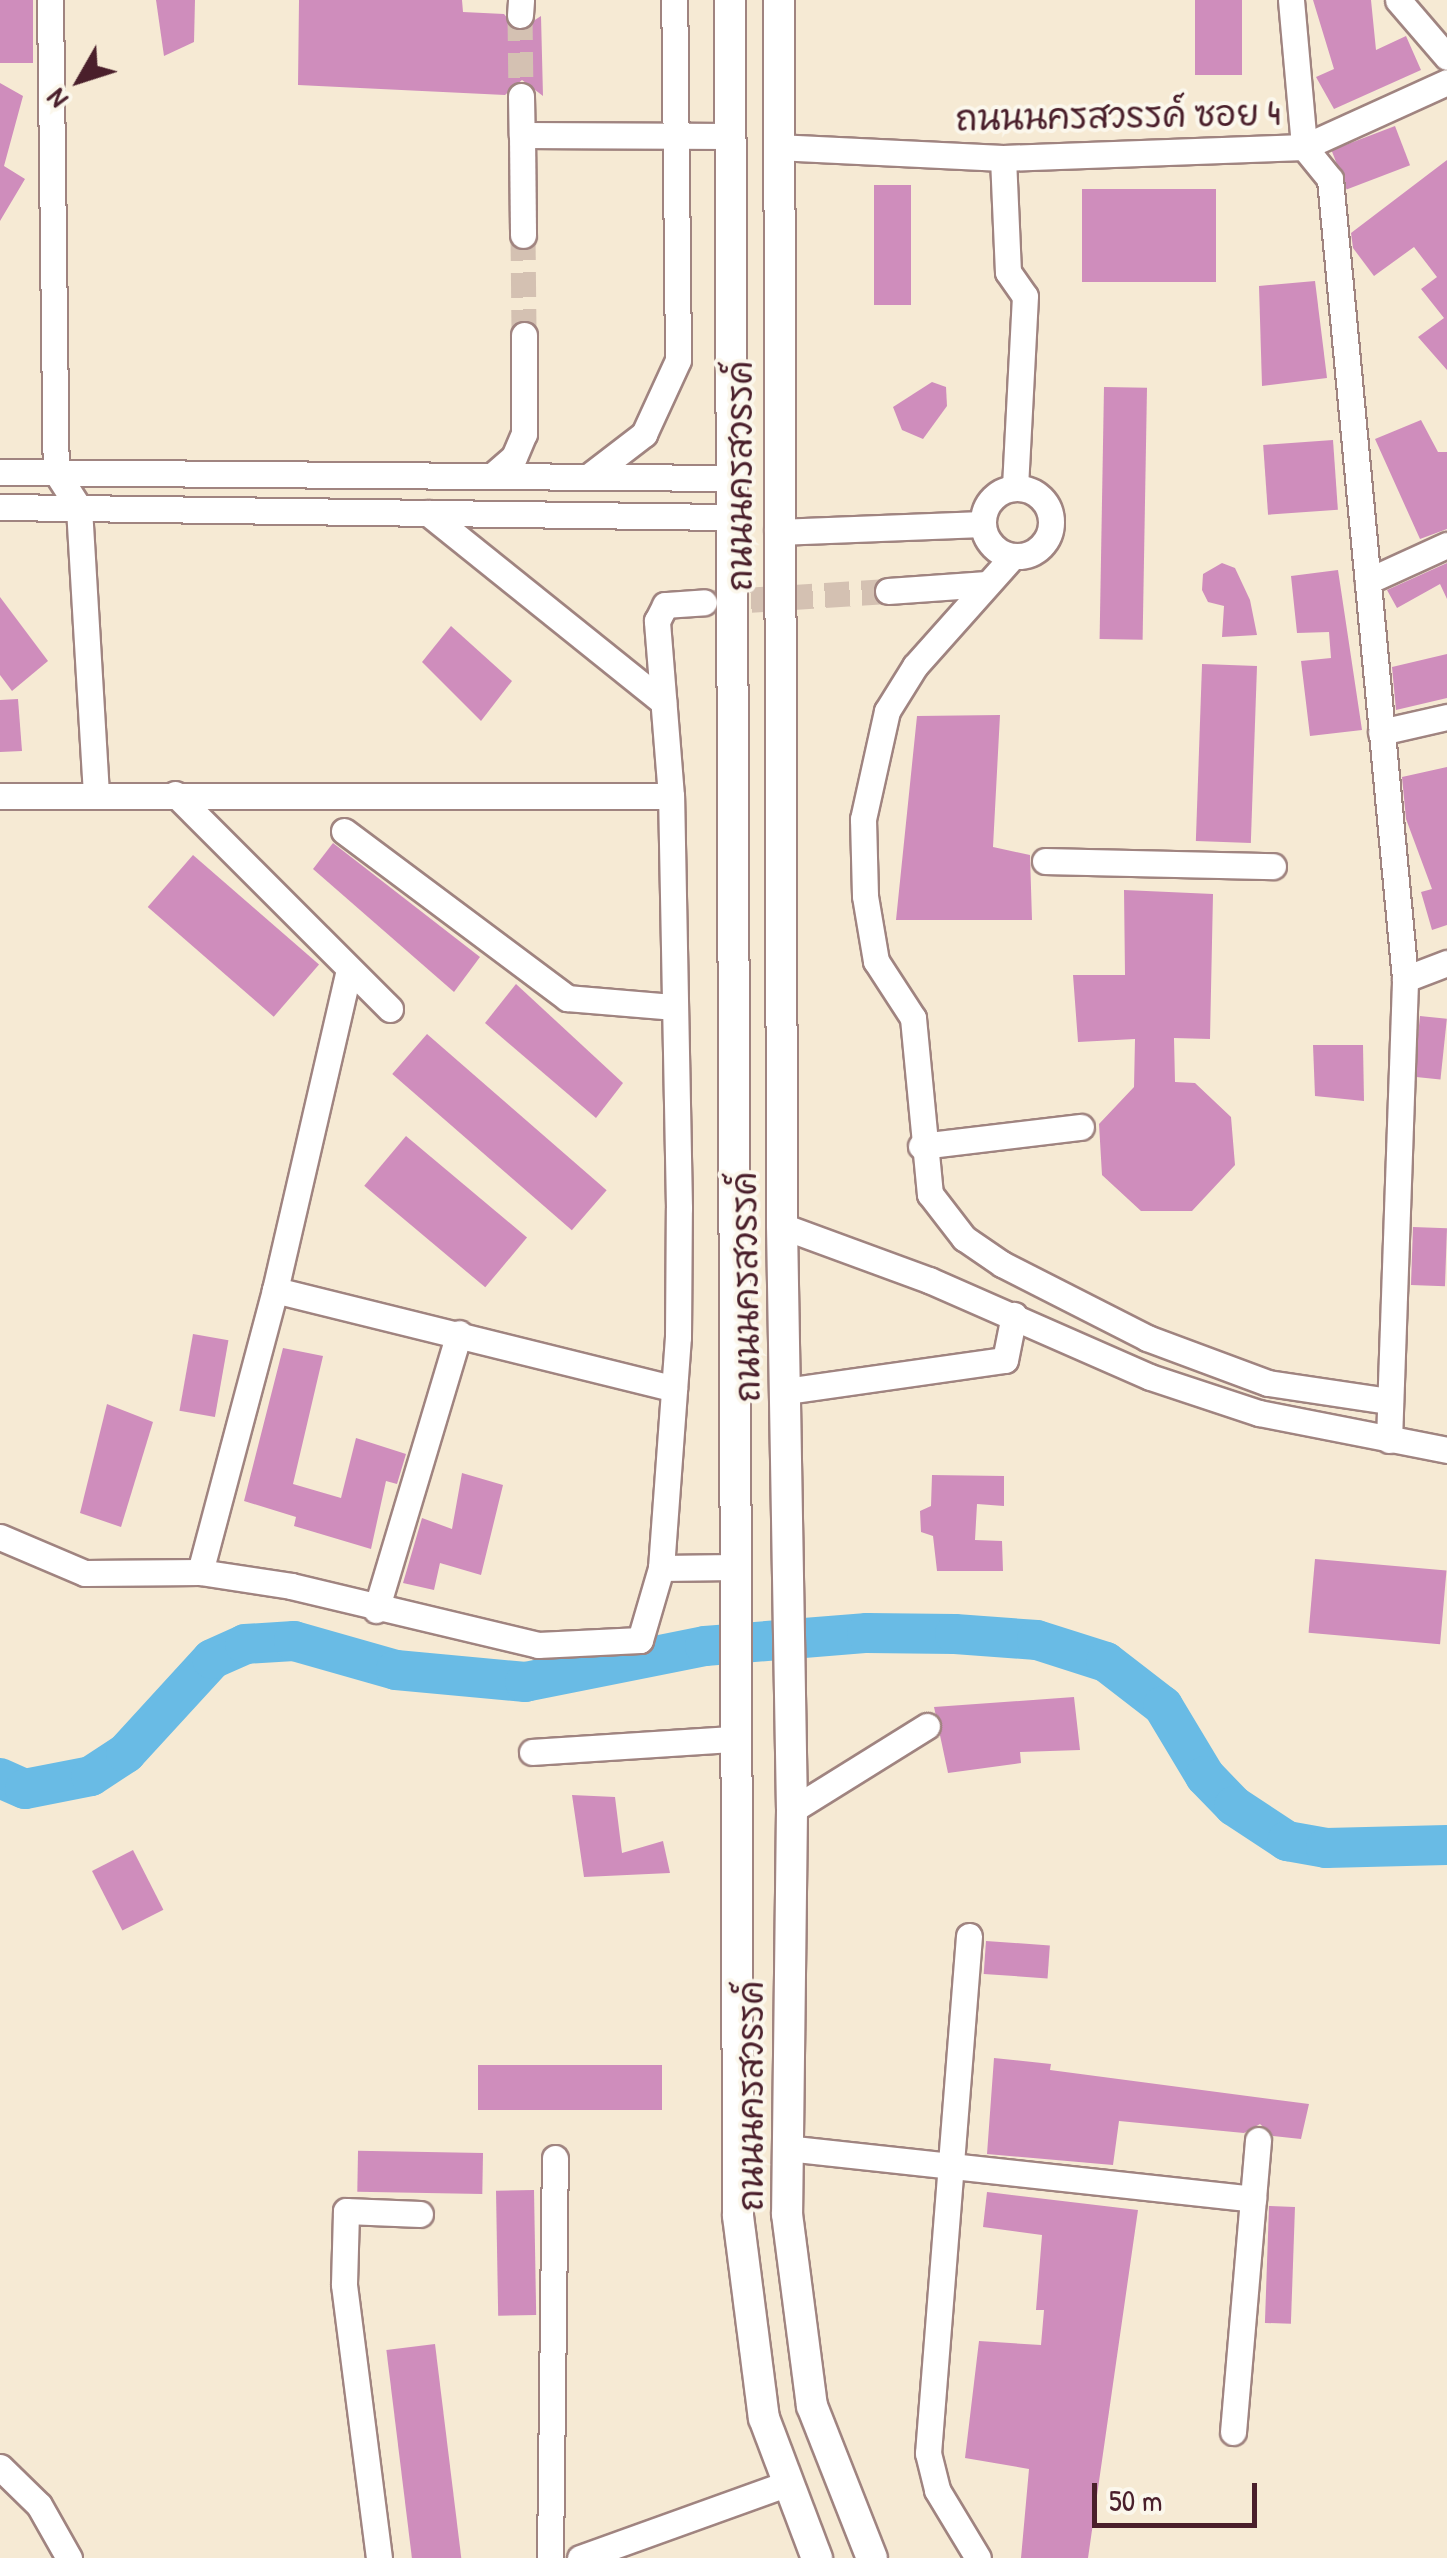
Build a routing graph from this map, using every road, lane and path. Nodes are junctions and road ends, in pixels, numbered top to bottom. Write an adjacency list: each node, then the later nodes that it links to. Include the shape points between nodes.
1 (50, 0): 19 (street)
2 (674, 0): 11 (street)
3 (730, 0): 12 (main road, ถนนนครสวรรค์)
4 (779, 0): 13 (main road, ถนนนครสวรรค์)
5 (1291, 0): 14 (street)
6 (1398, 0): 7 (street)
7 (1447, 57)
8 (1447, 82): 14 (street, ถนนนครสวรรค์ ซอย 4)
9 (522, 96): 10 (street)
10 (522, 136): 11 (street); 16 (street)
11 (676, 136): 12 (street); 23 (street, via 678,360 644,434)
12 (730, 136): 24 (main road, ถนนนครสวรรค์)
13 (776, 147): 15 (street, ถนนนครสวรรค์ ซอย 4); 34 (main road, ถนนนครสวรรค์)
14 (1304, 147): 15 (street, ถนนนครสวรรค์ ซอย 4); 37 (street, via 1330,179)
15 (1003, 158): 25 (street, via 1008,272 1024,296)
16 (523, 235)
17 (524, 335): 22 (street, via 524,434 514,456)
18 (0, 472): 19 (street)
19 (56, 472): 20 (street); 27 (street)
20 (232, 474): 21 (street); 28 (street)
21 (347, 475): 22 (street); 29 (street)
22 (484, 476): 23 (street); 31 (street)
23 (588, 476): 24 (street)
24 (729, 478): 32 (main road, ถนนนครสวรรค์)
25 (1014, 488): 33 (street, via 988,504); 36 (street, via 1045,502 1052,523 1035,552)
26 (0, 507): 27 (street)
27 (79, 508): 28 (street); 45 (street)
28 (233, 510): 29 (street)
29 (348, 512): 30 (street)
30 (428, 513): 31 (street); 41 (street)
31 (476, 513): 32 (street)
32 (729, 517): 56 (main road, ถนนนครสวรรค์)
33 (983, 524): 34 (street); 36 (street, via 992,545)
34 (778, 532): 57 (main road, ถนนนครสวรรค์)
35 (1447, 545): 37 (street)
36 (1013, 556): 38 (street)
37 (1368, 581): 43 (street)
38 (987, 584): 39 (street); 59 (street, via 915,666 887,711 863,820 876,961 913,1018)
39 (888, 591)
40 (704, 602): 41 (street, via 660,611)
41 (663, 702): 47 (street)
42 (1447, 717): 43 (street)
43 (1382, 732): 53 (street)
44 (174, 794): 45 (street); 47 (street); 51 (street)
45 (96, 795): 46 (street)
46 (0, 796)
47 (670, 796): 54 (street)
48 (344, 832): 54 (street, via 567,998)
49 (1045, 861): 50 (street)
50 (1273, 866)
51 (349, 970): 55 (street); 61 (street)
52 (1444, 974): 53 (street)
53 (1405, 979): 66 (street)
54 (675, 1007): 64 (street)
55 (390, 1009)
56 (732, 1047): 57 (main road); 72 (main road, ถนนนครสวรรค์)
57 (781, 1047): 60 (main road, ถนนนครสวรรค์)
58 (1081, 1127): 59 (street)
59 (921, 1146): 66 (street, via 930,1194 943,1217 1002,1264 1076,1305 1206,1364 1268,1383)
60 (782, 1226): 62 (street); 65 (main road, ถนนนครสวรรค์)
61 (276, 1290): 63 (street); 71 (street)
62 (1014, 1315): 65 (street, via 1005,1360); 67 (street, via 1150,1378 1259,1413)
63 (460, 1333): 64 (street); 73 (street)
64 (674, 1389): 70 (street)
65 (786, 1390): 77 (main road, ถนนนครสวรรค์)
66 (1388, 1401): 67 (street)
67 (1388, 1440): 68 (street)
68 (1447, 1450)
69 (0, 1536): 71 (street, via 85,1573)
70 (661, 1568): 72 (street); 73 (street, via 640,1640 538,1645)
71 (200, 1572): 73 (street, via 291,1586)
72 (734, 1577): 75 (main road, ถนนนครสวรรค์)
73 (376, 1610)
74 (927, 1726): 77 (street)
75 (734, 1738): 76 (street); 87 (main road, ถนนนครสวรรค์, via 742,2284 764,2418)
76 (532, 1752)
77 (792, 1810): 80 (main road, ถนนนครสวรรค์)
78 (970, 1936): 82 (street)
79 (1258, 2140): 83 (street)
80 (786, 2148): 82 (street); 93 (main road, ถนนนครสวรรค์, via 791,2279 812,2406)
81 (555, 2158): 90 (street)
82 (954, 2166): 83 (street); 94 (street, via 928,2453 937,2490)
83 (1254, 2198): 85 (street)
84 (420, 2214): 89 (street, via 346,2211 344,2284)
85 (1233, 2432)
86 (0, 2467): 88 (street, via 39,2505)
87 (784, 2484): 91 (street); 92 (main road, ถนนนครสวรรค์)
88 (70, 2558)
89 (379, 2558)
90 (550, 2558)
91 (580, 2558)
92 (817, 2558)
93 (872, 2558)
94 (978, 2558)

